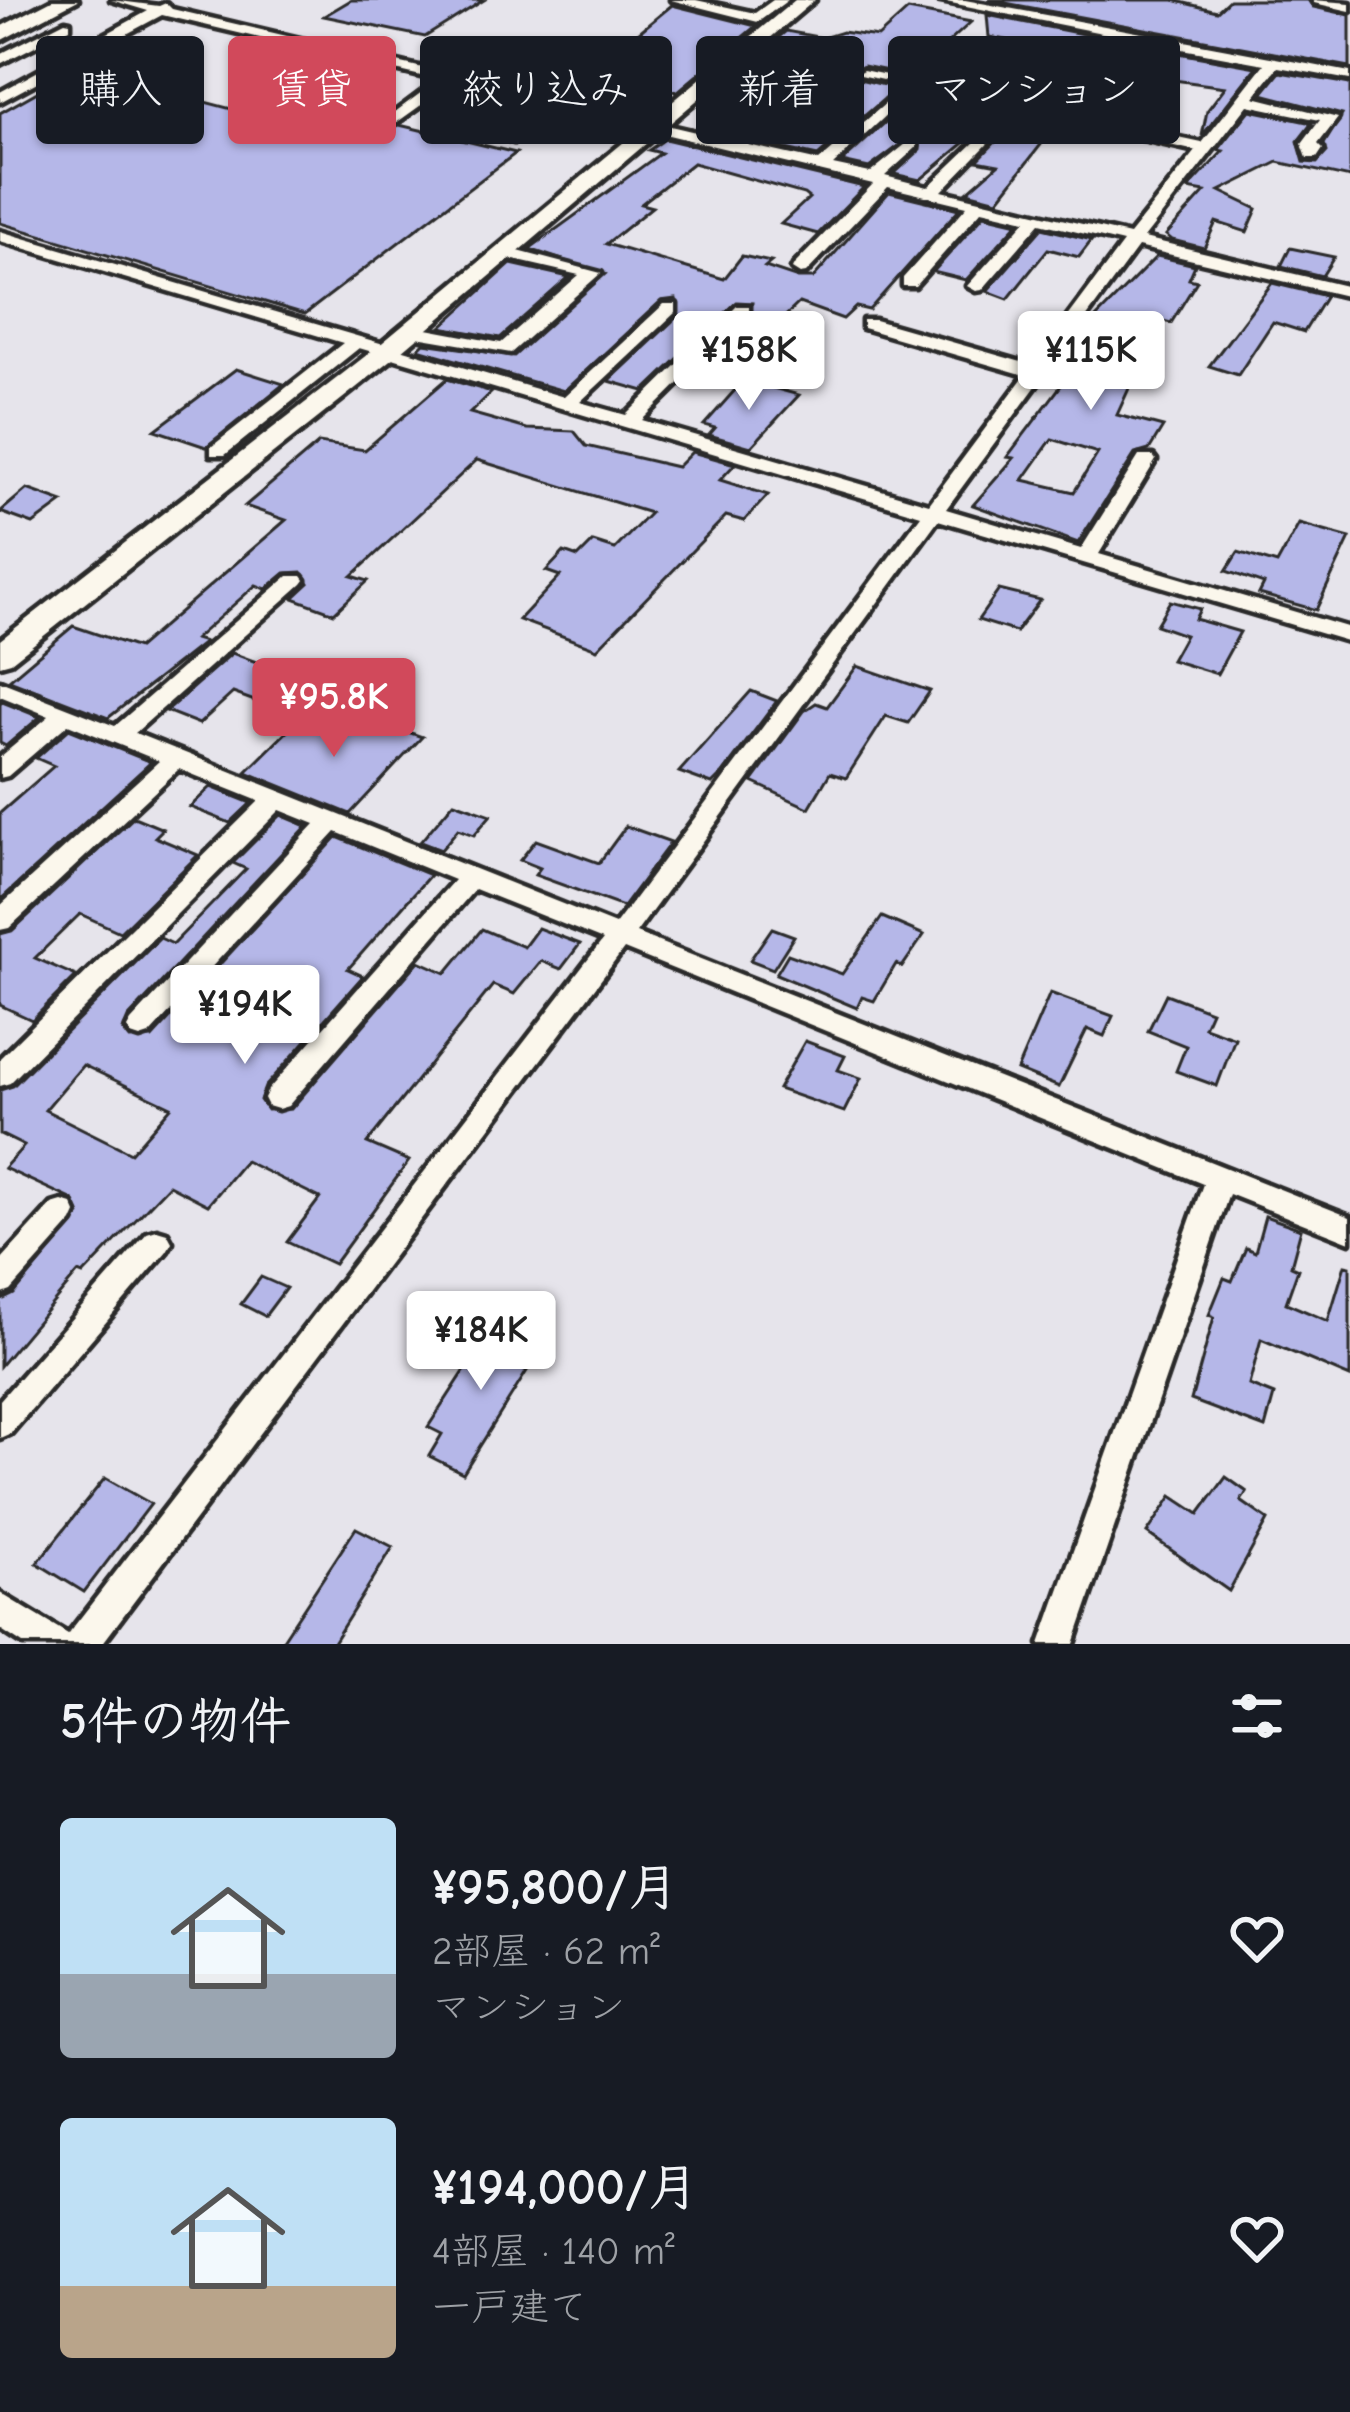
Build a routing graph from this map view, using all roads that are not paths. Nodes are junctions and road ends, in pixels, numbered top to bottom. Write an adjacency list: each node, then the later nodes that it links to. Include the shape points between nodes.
1 (36, 0): 12 (main road)
2 (68, 0): 14 (main road)
3 (118, 0): 11 (street)
4 (179, 0): 11 (street)
5 (678, 0): 6 (street, via 758,18)
6 (782, 0)
7 (806, 0): 29 (street)
8 (943, 0): 17 (street)
9 (1319, 0): 10 (street)
10 (1350, 7)
11 (159, 11): 16 (street); 22 (street)
12 (0, 18)
13 (65, 25): 15 (street)
14 (0, 35)
15 (45, 36)
16 (113, 36)
17 (1119, 36)
18 (36, 41): 20 (street)
19 (1180, 47): 21 (street)
20 (0, 60)
21 (1273, 63): 24 (street); 27 (street)
22 (420, 71)
23 (864, 74): 35 (street)
24 (1350, 76)
25 (36, 78): 26 (street)
26 (0, 98)
27 (1245, 100): 30 (street, via 1330,118); 35 (street)
28 (888, 106): 36 (street)
29 (672, 112)
30 (1310, 143)
31 (633, 144): 43 (street)
32 (740, 144): 36 (street)
33 (912, 144): 37 (street)
34 (979, 144): 38 (street)
35 (1209, 148): 42 (street)
36 (824, 166): 37 (street)
37 (879, 180): 38 (street); 44 (street)
38 (932, 192): 39 (street)
39 (979, 203): 40 (street); 45 (street)
40 (1037, 217): 42 (street); 46 (street)
41 (0, 236): 52 (street)
42 (1134, 240): 47 (street); 54 (street)
43 (502, 252): 51 (street); 51 (street, via 592,273 505,349)
44 (800, 269)
45 (909, 282)
46 (976, 286)
47 (1350, 292)
48 (670, 308): 55 (street)
49 (743, 310): 56 (street)
50 (869, 324): 54 (street)
51 (411, 331): 53 (street)
52 (355, 342): 53 (street); 57 (street)
53 (386, 352): 55 (street); 63 (street)
54 (1035, 372): 59 (street)
55 (566, 405): 56 (street)
56 (628, 424): 59 (street)
57 (218, 451)
58 (1146, 460): 60 (street)
59 (931, 513): 60 (street); 73 (street)
60 (1086, 558): 62 (street)
61 (296, 580): 66 (street)
62 (1350, 634)
63 (0, 655)
64 (0, 688): 65 (street)
65 (66, 714): 66 (street); 68 (street)
66 (118, 735): 67 (street)
67 (176, 758): 69 (street); 72 (street)
68 (0, 770)
69 (277, 798): 70 (street); 75 (street)
70 (333, 820): 71 (street); 74 (street)
71 (472, 876): 73 (street); 76 (street)
72 (0, 921)
73 (621, 935): 77 (street); 85 (street)
74 (140, 1028)
75 (0, 1076)
76 (278, 1098)
77 (1220, 1177): 79 (street); 86 (street)
78 (62, 1213): 81 (street)
79 (1350, 1229)
80 (157, 1242): 82 (street)
81 (0, 1282)
82 (0, 1424)
83 (0, 1610): 84 (street)
84 (55, 1644)
85 (81, 1644)
86 (1057, 1644)

